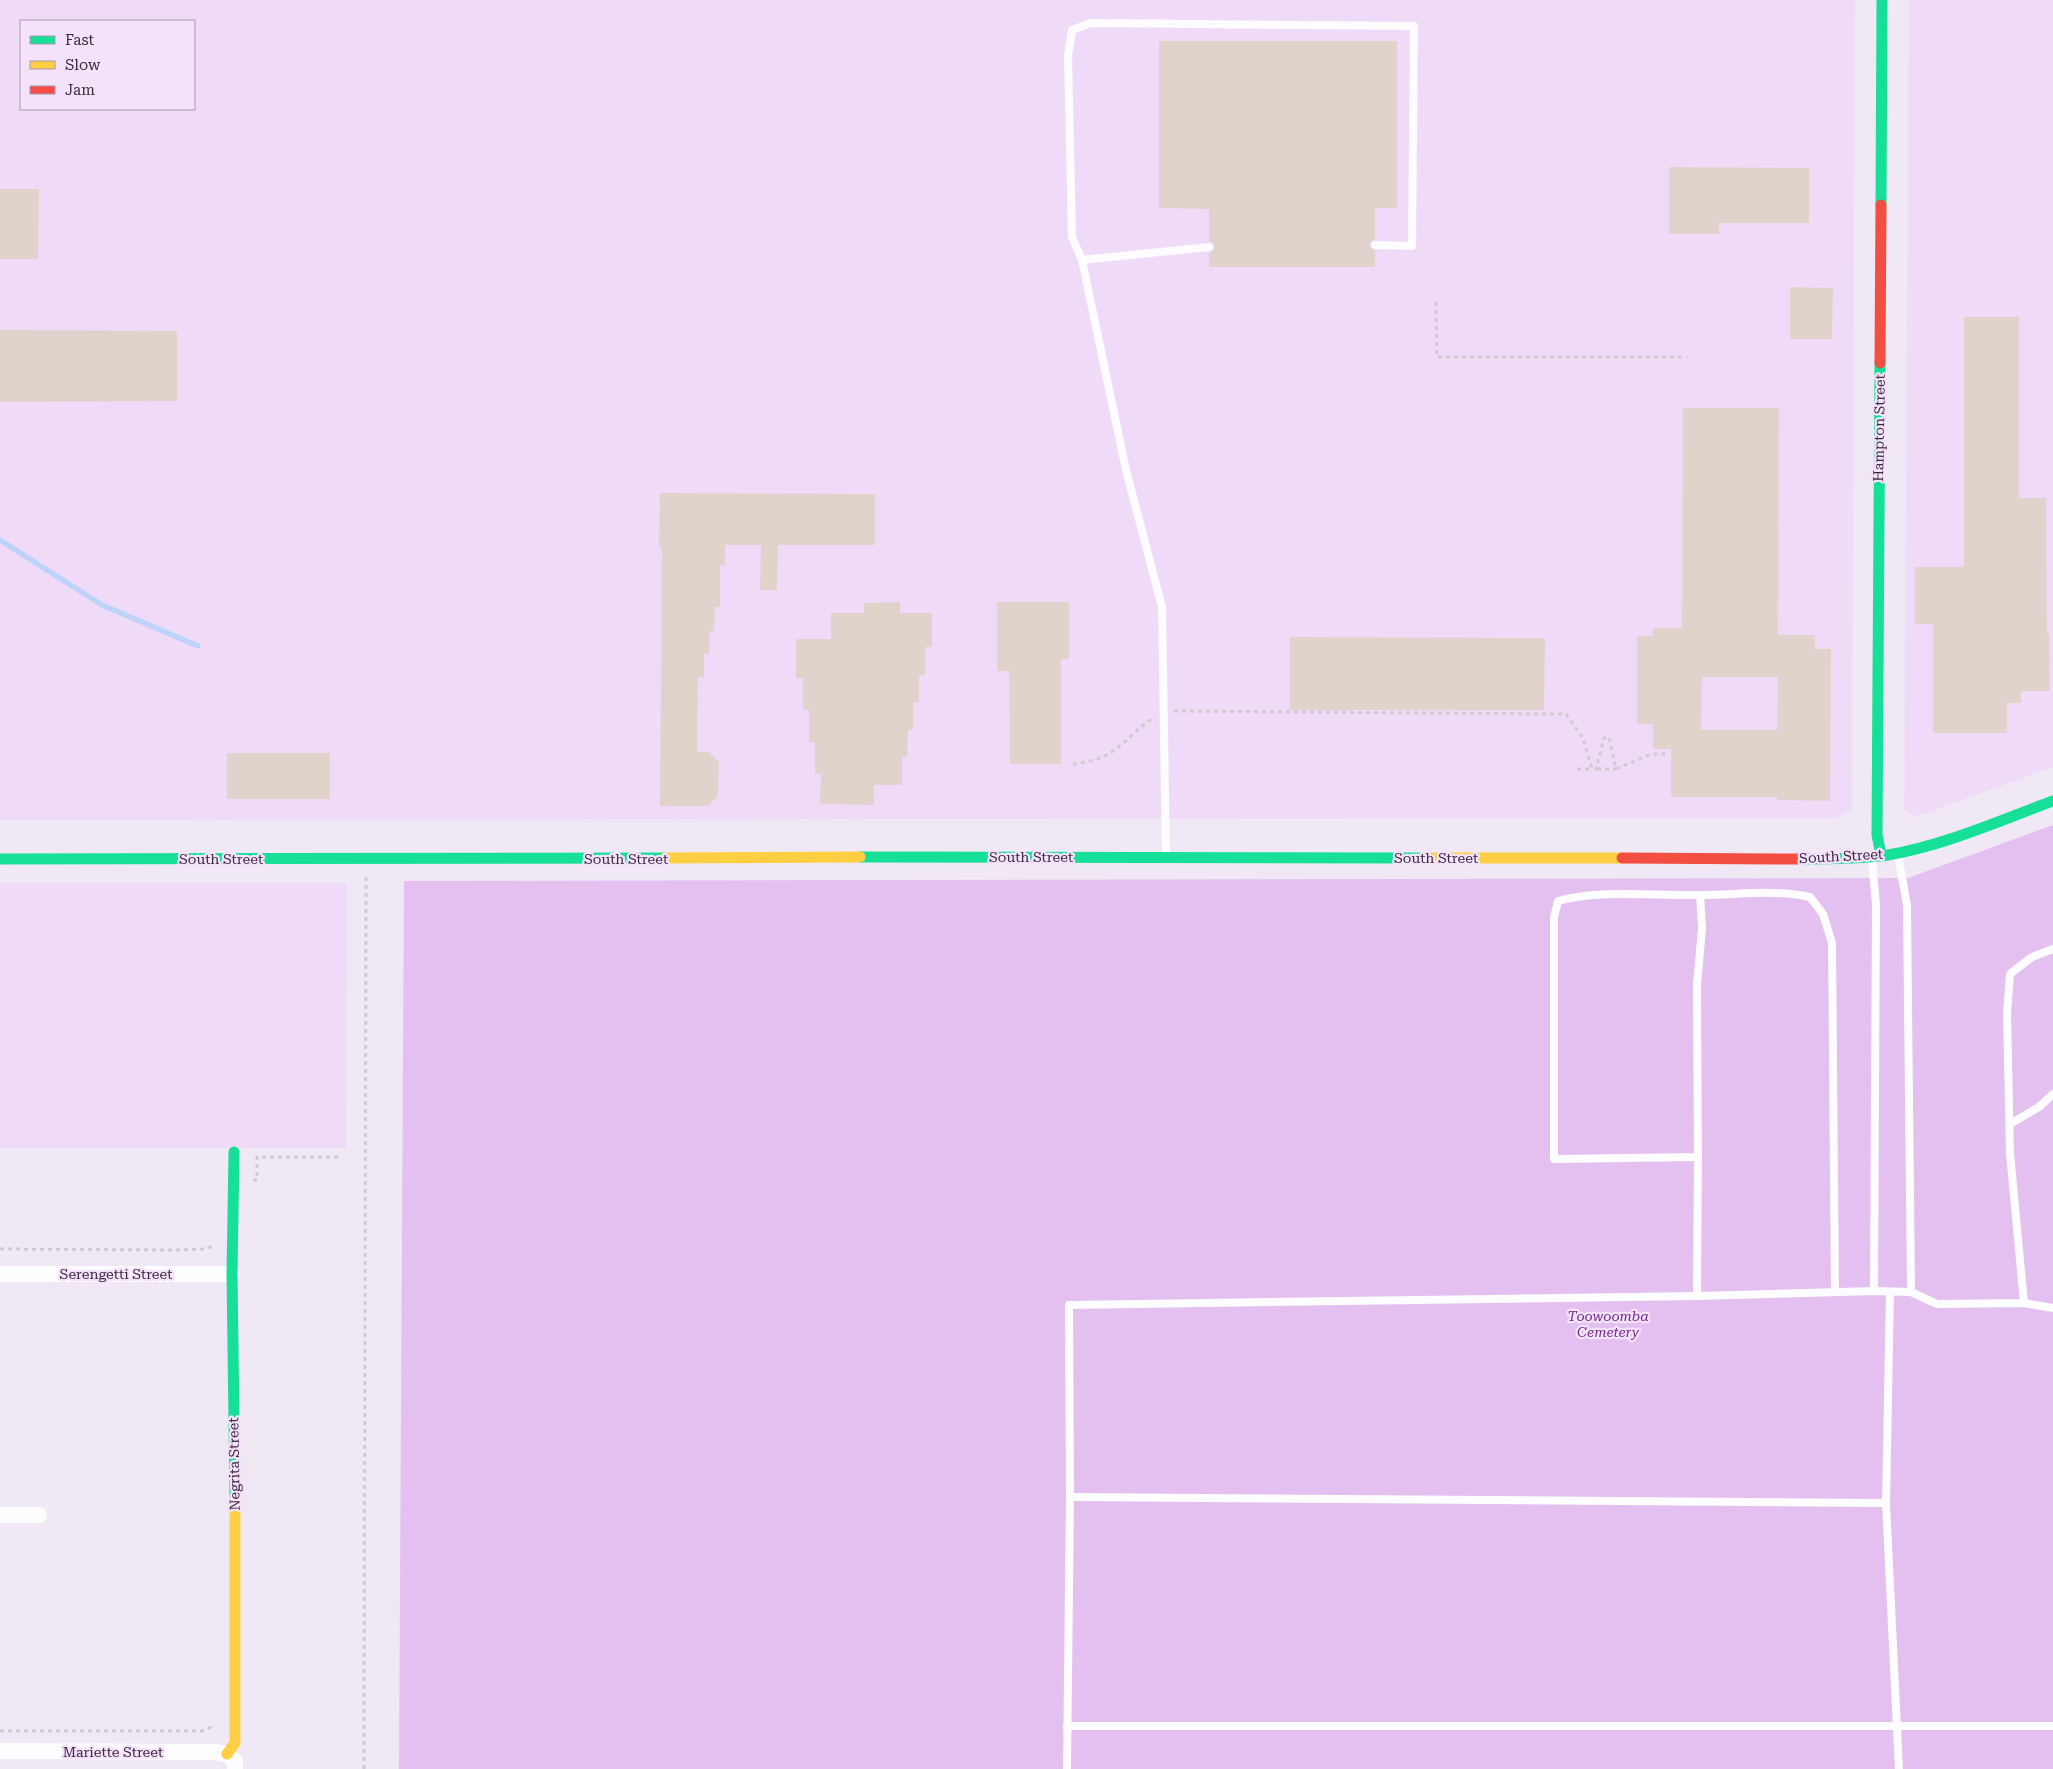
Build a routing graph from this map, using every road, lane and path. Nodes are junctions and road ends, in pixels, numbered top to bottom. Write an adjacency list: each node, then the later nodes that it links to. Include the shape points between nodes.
1 (1882, 0): 16 (street, Hampton Street)
2 (1375, 245): 4 (lane, via 1412,246 1414,26 1091,23 1072,30 1068,55 1072,237)
3 (1209, 247): 4 (lane)
4 (1082, 260): 7 (lane, via 1126,470 1162,607)
5 (1436, 302): 6 (path, via 1437,357)
6 (1687, 357)
7 (1164, 711): 9 (path, via 1140,726 1113,751); 11 (path, via 1566,714 1583,738); 17 (lane)
8 (1666, 754): 13 (path, via 1652,754)
9 (1073, 764)
10 (1577, 769): 11 (path)
11 (1592, 769): 12 (path)
12 (1596, 769): 13 (path); 13 (path, via 1604,738 1609,737)
13 (1616, 769)
14 (2053, 801): 15 (street, South Street)
15 (1898, 853): 16 (street, South Street); 34 (lane, via 1907,905)
16 (1876, 856): 17 (street, South Street, via 1806,859); 31 (lane)
17 (1166, 858): 18 (street, South Street)
18 (366, 859): 19 (street, South Street); 50 (path)
19 (0, 860)
20 (1700, 895): 26 (lane); 26 (lane, via 1579,895 1558,901 1554,917 1554,1159); 32 (lane, via 1788,892 1810,897 1823,914 1832,943)
21 (2053, 949): 23 (lane, via 2032,956 2010,974 2007,1014)
22 (2053, 1094): 23 (lane)
23 (2010, 1124): 36 (lane)
24 (234, 1152): 27 (street, Negrita Street)
25 (341, 1157): 27 (path, via 257,1157 256,1180)
26 (1698, 1157): 35 (lane)
27 (233, 1181): 30 (street, Negrita Street)
28 (0, 1250): 30 (path, via 174,1250 205,1249 217,1244)
29 (0, 1274): 30 (street, Serengetti Street)
30 (224, 1274): 48 (street, Negrita Street, via 236,1546 235,1743)
31 (1874, 1291): 32 (lane); 33 (lane)
32 (1834, 1292): 35 (lane)
33 (1890, 1292): 34 (lane); 39 (lane)
34 (1910, 1292): 36 (lane, via 1937,1304)
35 (1697, 1296): 38 (lane, via 1069,1305)
36 (2024, 1304): 37 (lane)
37 (2053, 1308)
38 (1070, 1497): 39 (lane); 44 (lane)
39 (1886, 1503): 43 (lane)
40 (0, 1515): 41 (street)
41 (39, 1515)
42 (214, 1717): 46 (path, via 214,1726 202,1731)
43 (1898, 1725): 44 (lane); 45 (lane); 52 (lane)
44 (1067, 1726): 51 (lane)
45 (2053, 1726)
46 (0, 1731)
47 (0, 1752): 48 (street, Mariette Street)
48 (227, 1754): 49 (street, via 236,1761)
49 (236, 1769)
50 (364, 1769)
51 (1067, 1769)
52 (1899, 1769)

